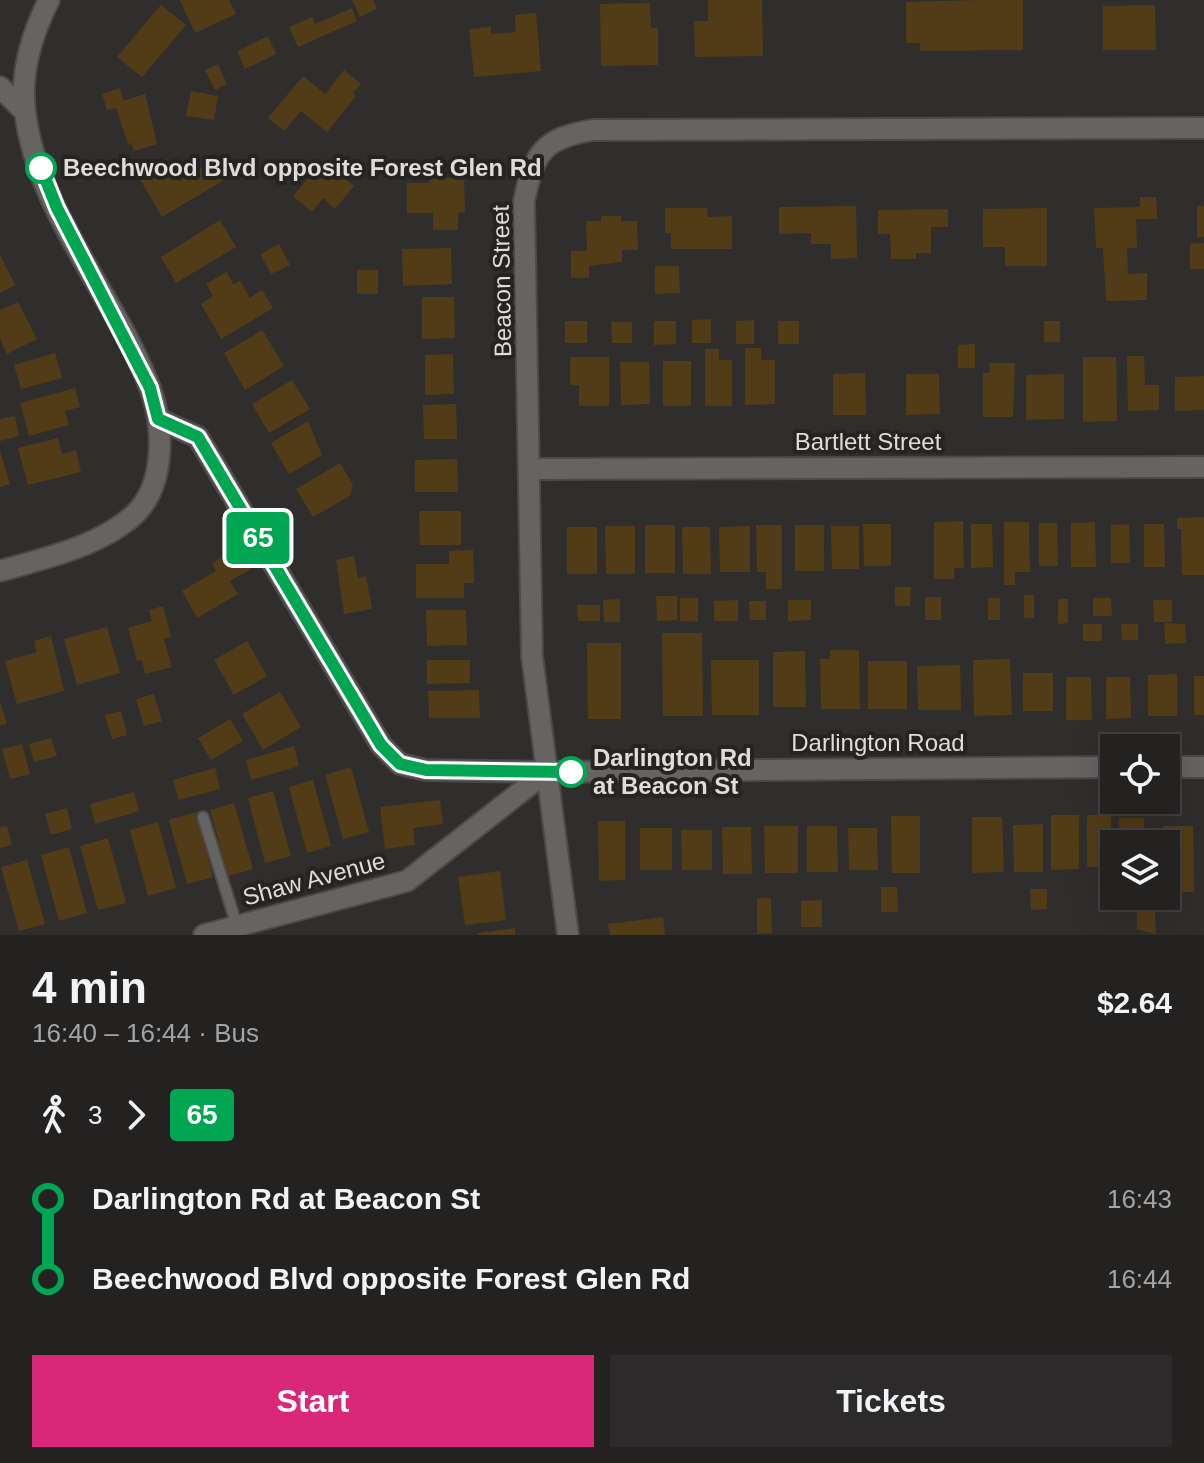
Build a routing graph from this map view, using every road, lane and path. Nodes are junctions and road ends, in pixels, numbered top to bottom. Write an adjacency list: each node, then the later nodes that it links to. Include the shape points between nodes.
1 (49, 0): 3 (street, via 24,70)
2 (0, 87): 3 (street)
3 (24, 111): 5 (street, via 57,208 150,388)
4 (1204, 128): 7 (street, Beacon Street, via 566,134 546,146 531,168 524,201)
5 (158, 419): 8 (street, via 157,467 137,512 112,532); 12 (street, Darlington Road, via 198,437 381,745 400,764 426,770)
6 (1204, 467): 7 (street, Bartlett Street)
7 (531, 469): 12 (street, Beacon Street, via 532,656)
8 (0, 571)
9 (1100, 767): 12 (street, Darlington Road)
10 (1180, 767): 11 (street)
11 (1204, 767)
12 (546, 772): 14 (street, Shaw Avenue, via 407,881); 16 (street, Beacon Street)
13 (203, 817): 14 (lane)
14 (237, 926): 15 (street, Shaw Avenue)
15 (204, 935)
16 (568, 935)

